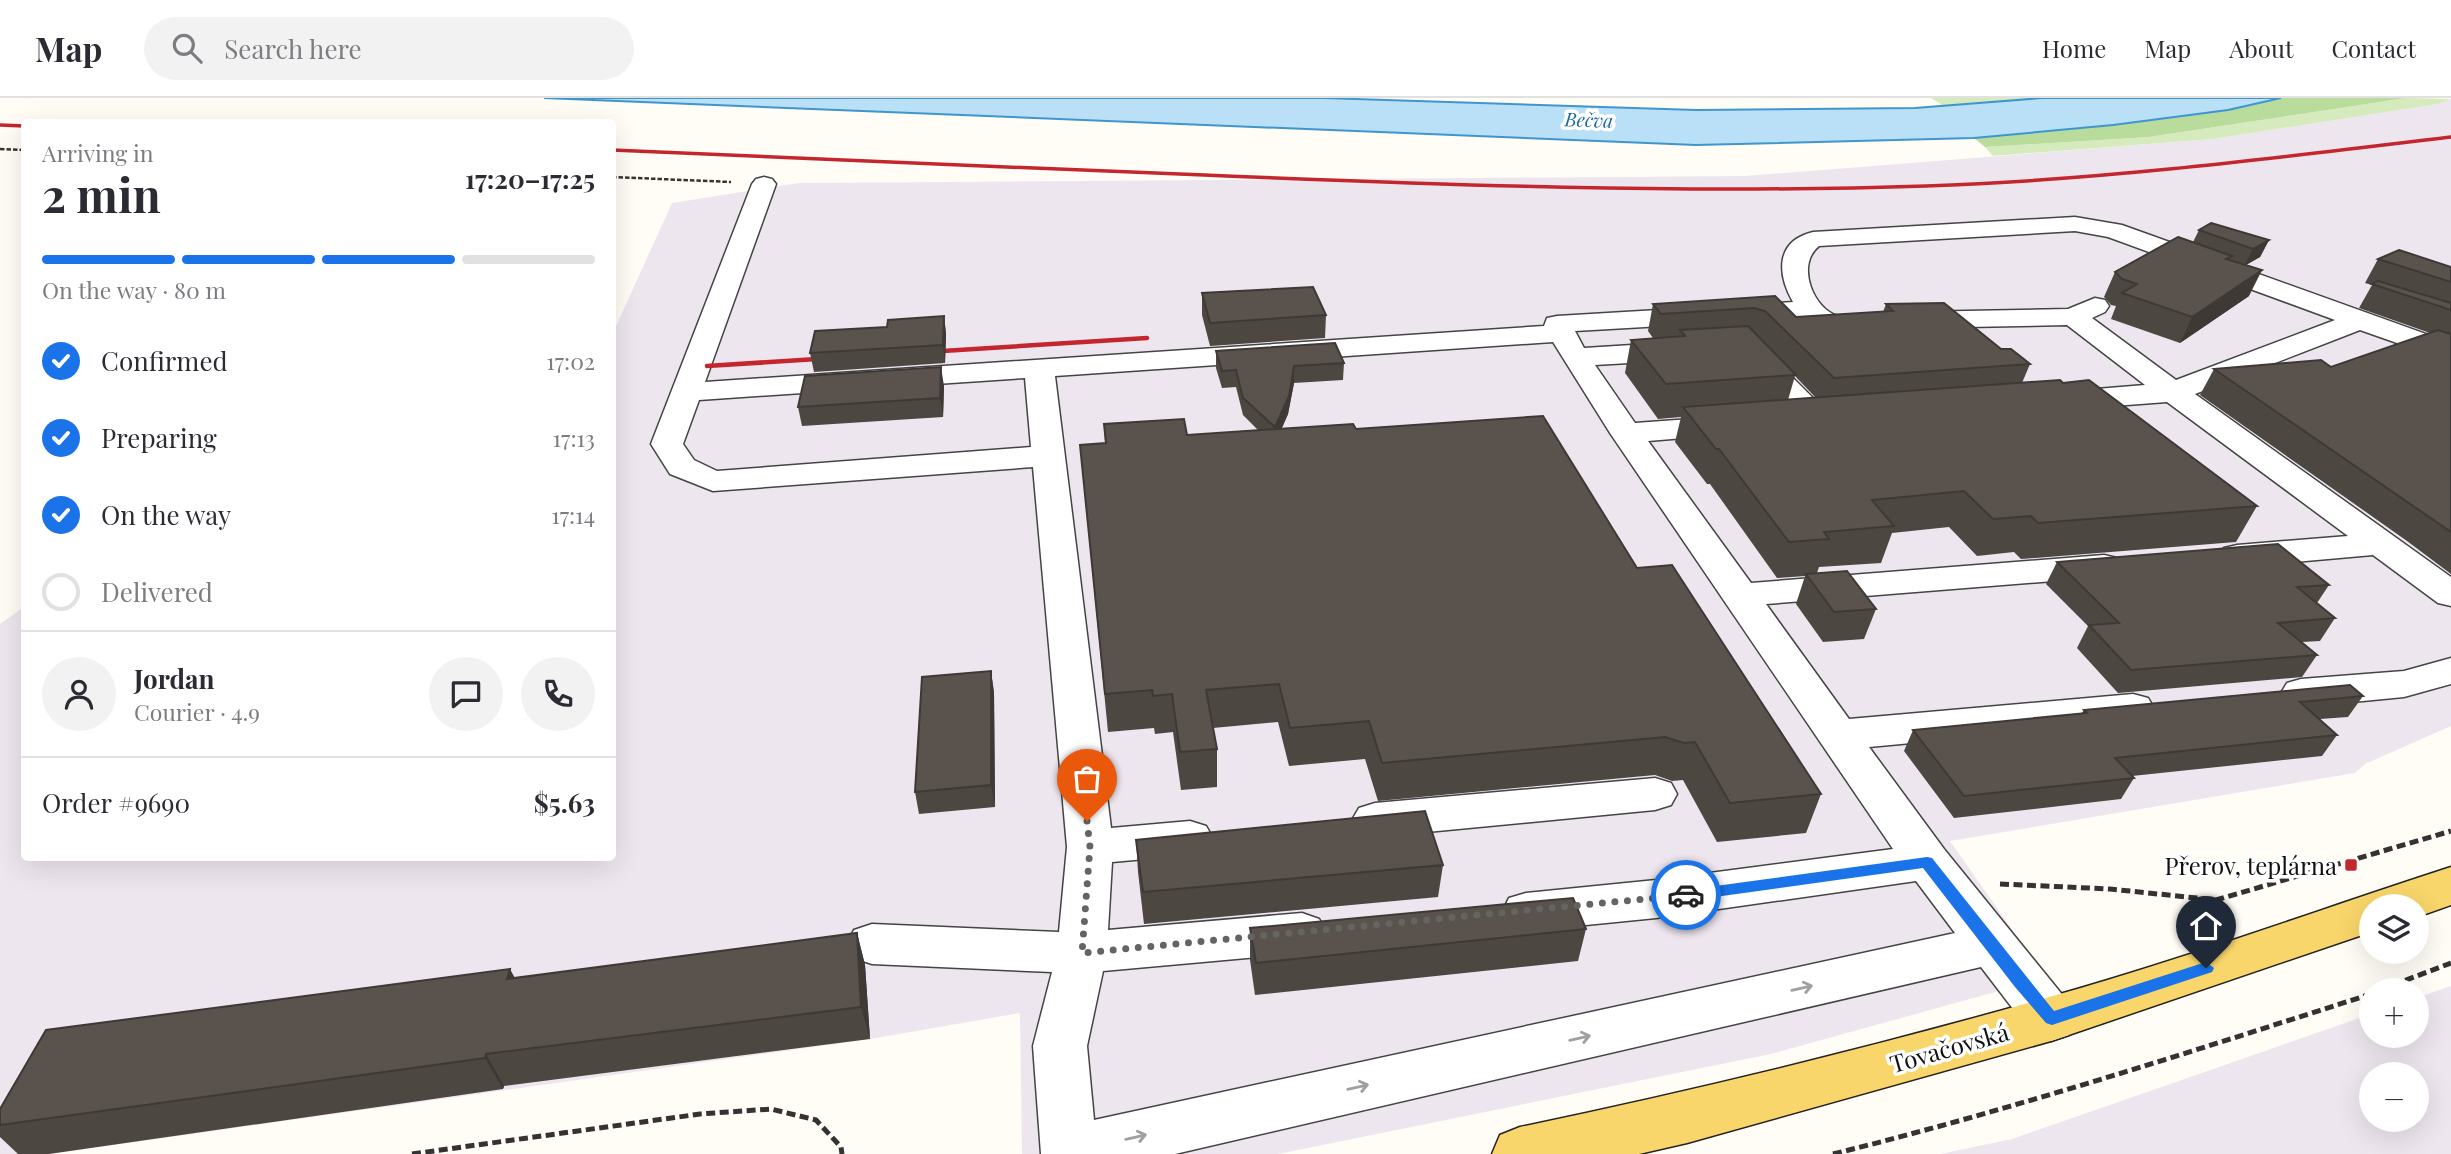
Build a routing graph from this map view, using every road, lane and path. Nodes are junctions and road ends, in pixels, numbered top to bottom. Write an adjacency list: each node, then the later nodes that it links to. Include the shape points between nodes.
1 (0, 149): 2 (path)
2 (21, 150)
3 (616, 177): 4 (path)
4 (764, 184): 12 (lane)
5 (2362, 306): 6 (lane, via 2328,308 2113,230 2075,224 1813,239 1794,255 1791,270); 10 (lane); 13 (lane)
6 (1810, 309): 8 (lane, via 1822,322); 9 (lane, via 1557,324)
7 (1892, 320): 13 (lane, via 2084,311)
8 (1850, 321)
9 (1568, 345): 11 (lane); 15 (lane); 15 (lane, via 1747,347 1830,418)
10 (2451, 353)
11 (1039, 370): 12 (lane); 16 (lane)
12 (686, 392): 16 (lane, via 667,444 682,467 713,481)
13 (2174, 392): 14 (lane); 17 (lane)
14 (2038, 402)
15 (1626, 433): 20 (lane)
16 (1048, 456): 30 (lane)
17 (2381, 544): 18 (lane); 21 (lane)
18 (2200, 559)
19 (2131, 564): 20 (lane)
20 (1741, 595): 25 (lane)
21 (2451, 595)
22 (2451, 671): 23 (lane, via 2404,684)
23 (2266, 696)
24 (2169, 705): 25 (lane)
25 (1838, 735): 31 (lane)
26 (1655, 794): 27 (lane)
27 (1338, 824)
28 (2451, 831): 31 (path, via 2216,900)
29 (1228, 834): 30 (lane)
30 (1090, 847): 39 (lane)
31 (1938, 876): 34 (lane); 38 (lane)
32 (2451, 886): 33 (main road)
33 (2427, 894)
34 (1479, 916)
35 (2359, 917): 43 (main road, Tovačovská)
36 (1342, 929): 39 (lane)
37 (872, 944): 39 (lane)
38 (1991, 945): 43 (lane); 44 (lane, one-way to 38)
39 (1082, 953): 44 (lane, via 1060,1046)
40 (2451, 963): 41 (path)
41 (2412, 978)
42 (2359, 998): 48 (path, via 1926,1131)
43 (2052, 1019): 47 (main road, Tovačovská, via 1687,1118)
44 (1069, 1153)
45 (412, 1154): 46 (path, via 700,1114 771,1109 816,1120)
46 (842, 1154)
47 (1520, 1154)
48 (1833, 1154)

